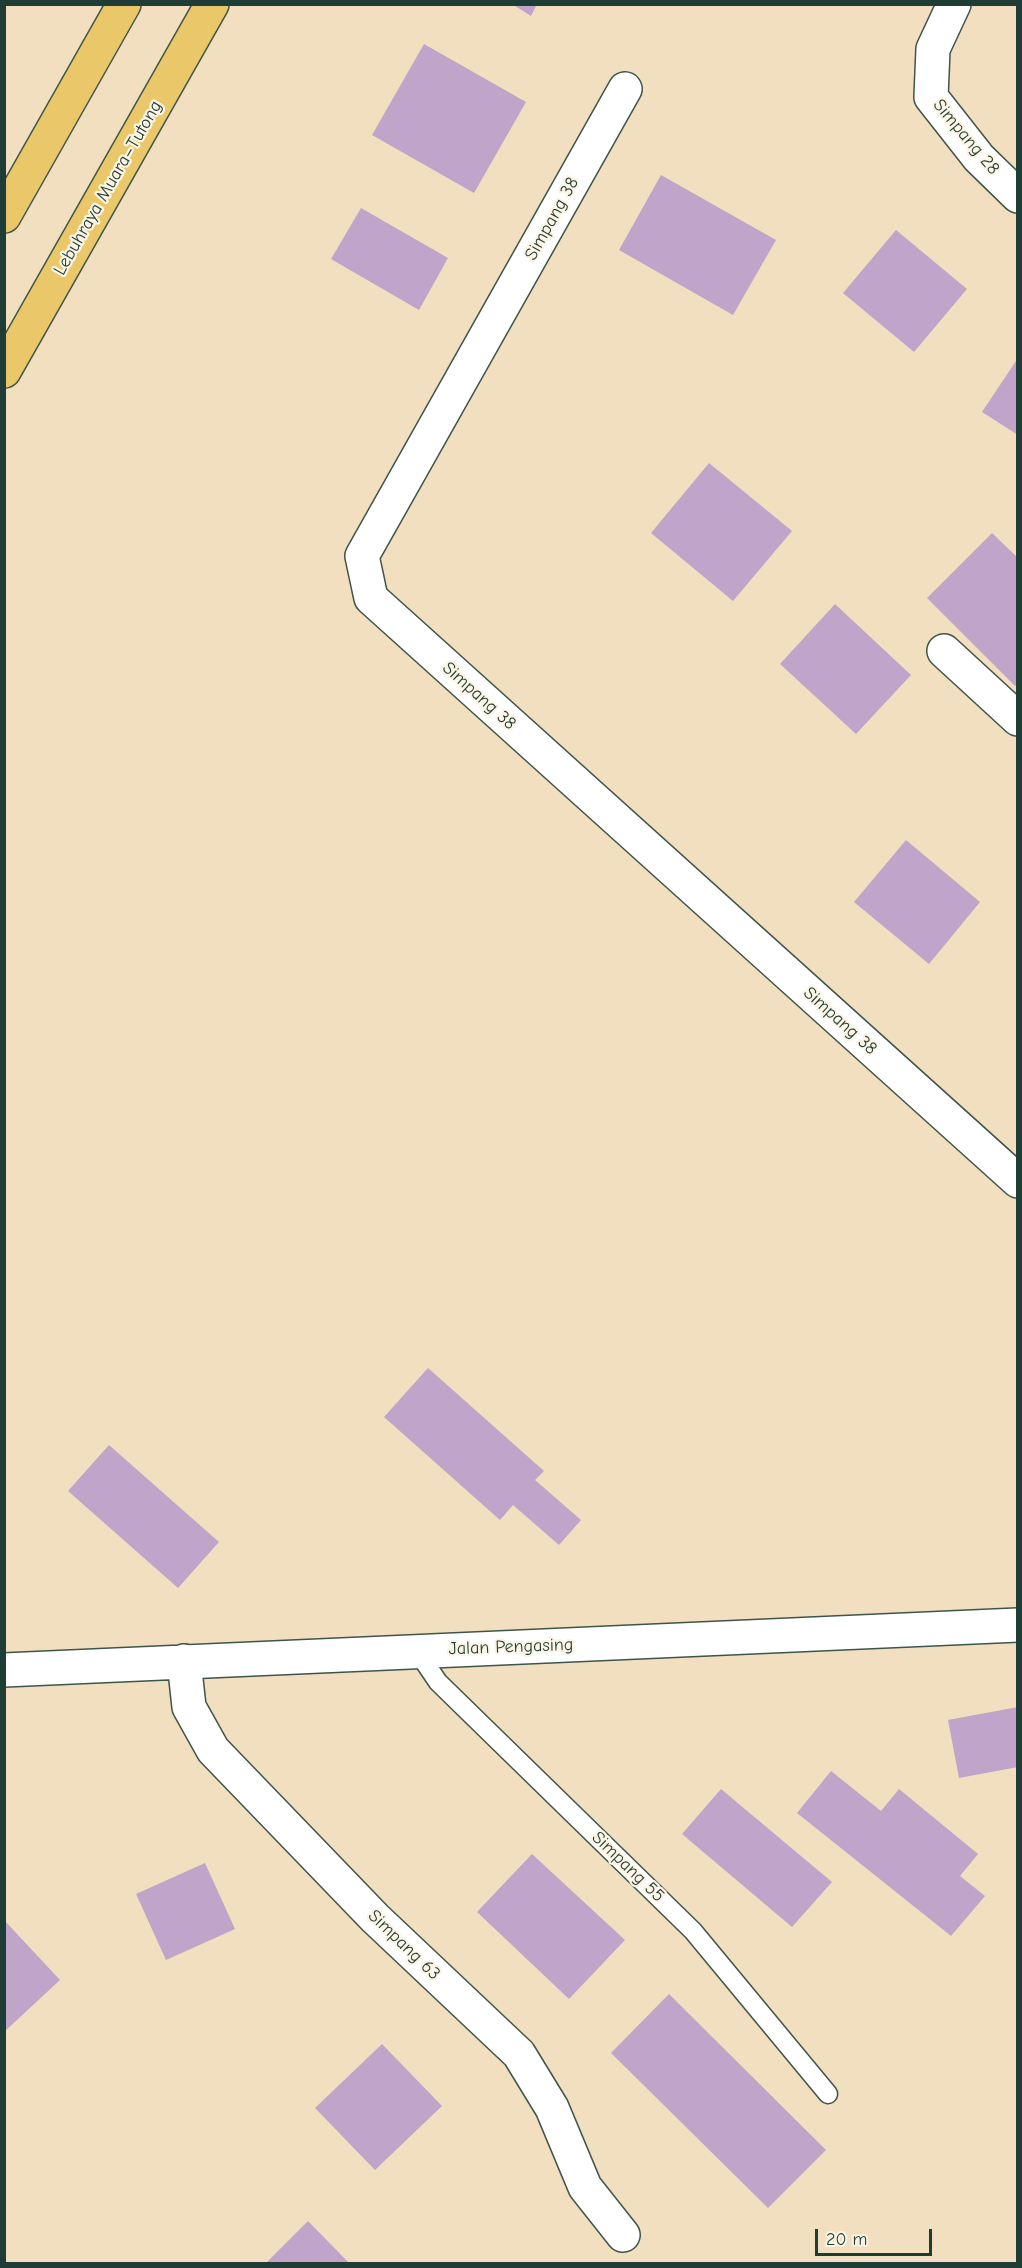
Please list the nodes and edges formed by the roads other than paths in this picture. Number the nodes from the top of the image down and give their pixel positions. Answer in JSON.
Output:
{"nodes":[{"id":1,"x":124,"y":4,"type":"edge"},
{"id":2,"x":212,"y":4,"type":"edge"},
{"id":3,"x":954,"y":4,"type":"edge"},
{"id":4,"x":625,"y":89,"type":"dead end"},
{"id":5,"x":1017,"y":196,"type":"edge"},
{"id":6,"x":4,"y":216,"type":"edge"},
{"id":7,"x":4,"y":371,"type":"edge"},
{"id":8,"x":944,"y":651,"type":"dead end"},
{"id":9,"x":1017,"y":719,"type":"edge"},
{"id":10,"x":1017,"y":1181,"type":"edge"},
{"id":11,"x":1017,"y":1625,"type":"edge"},
{"id":12,"x":417,"y":1651,"type":"junction"},
{"id":13,"x":184,"y":1661,"type":"junction"},
{"id":14,"x":4,"y":1670,"type":"edge"},
{"id":15,"x":828,"y":2094,"type":"dead end"},
{"id":16,"x":623,"y":2235,"type":"dead end"}],
"edges":[{"from":1,"to":6,"type":"highway"},
{"from":2,"to":7,"type":"highway","name":"Lebuhraya Muara–Tutong"},
{"from":3,"to":5,"type":"street","name":"Simpang 28"},
{"from":4,"to":10,"type":"street","name":"Simpang 38"},
{"from":8,"to":9,"type":"street"},
{"from":11,"to":12,"type":"street","name":"Jalan Pengasing"},
{"from":12,"to":13,"type":"street","name":"Jalan Pengasing"},
{"from":12,"to":15,"type":"lane","name":"Simpang 55"},
{"from":13,"to":14,"type":"street","name":"Jalan Pengasing"},
{"from":13,"to":16,"type":"street","name":"Simpang 63"}]}
